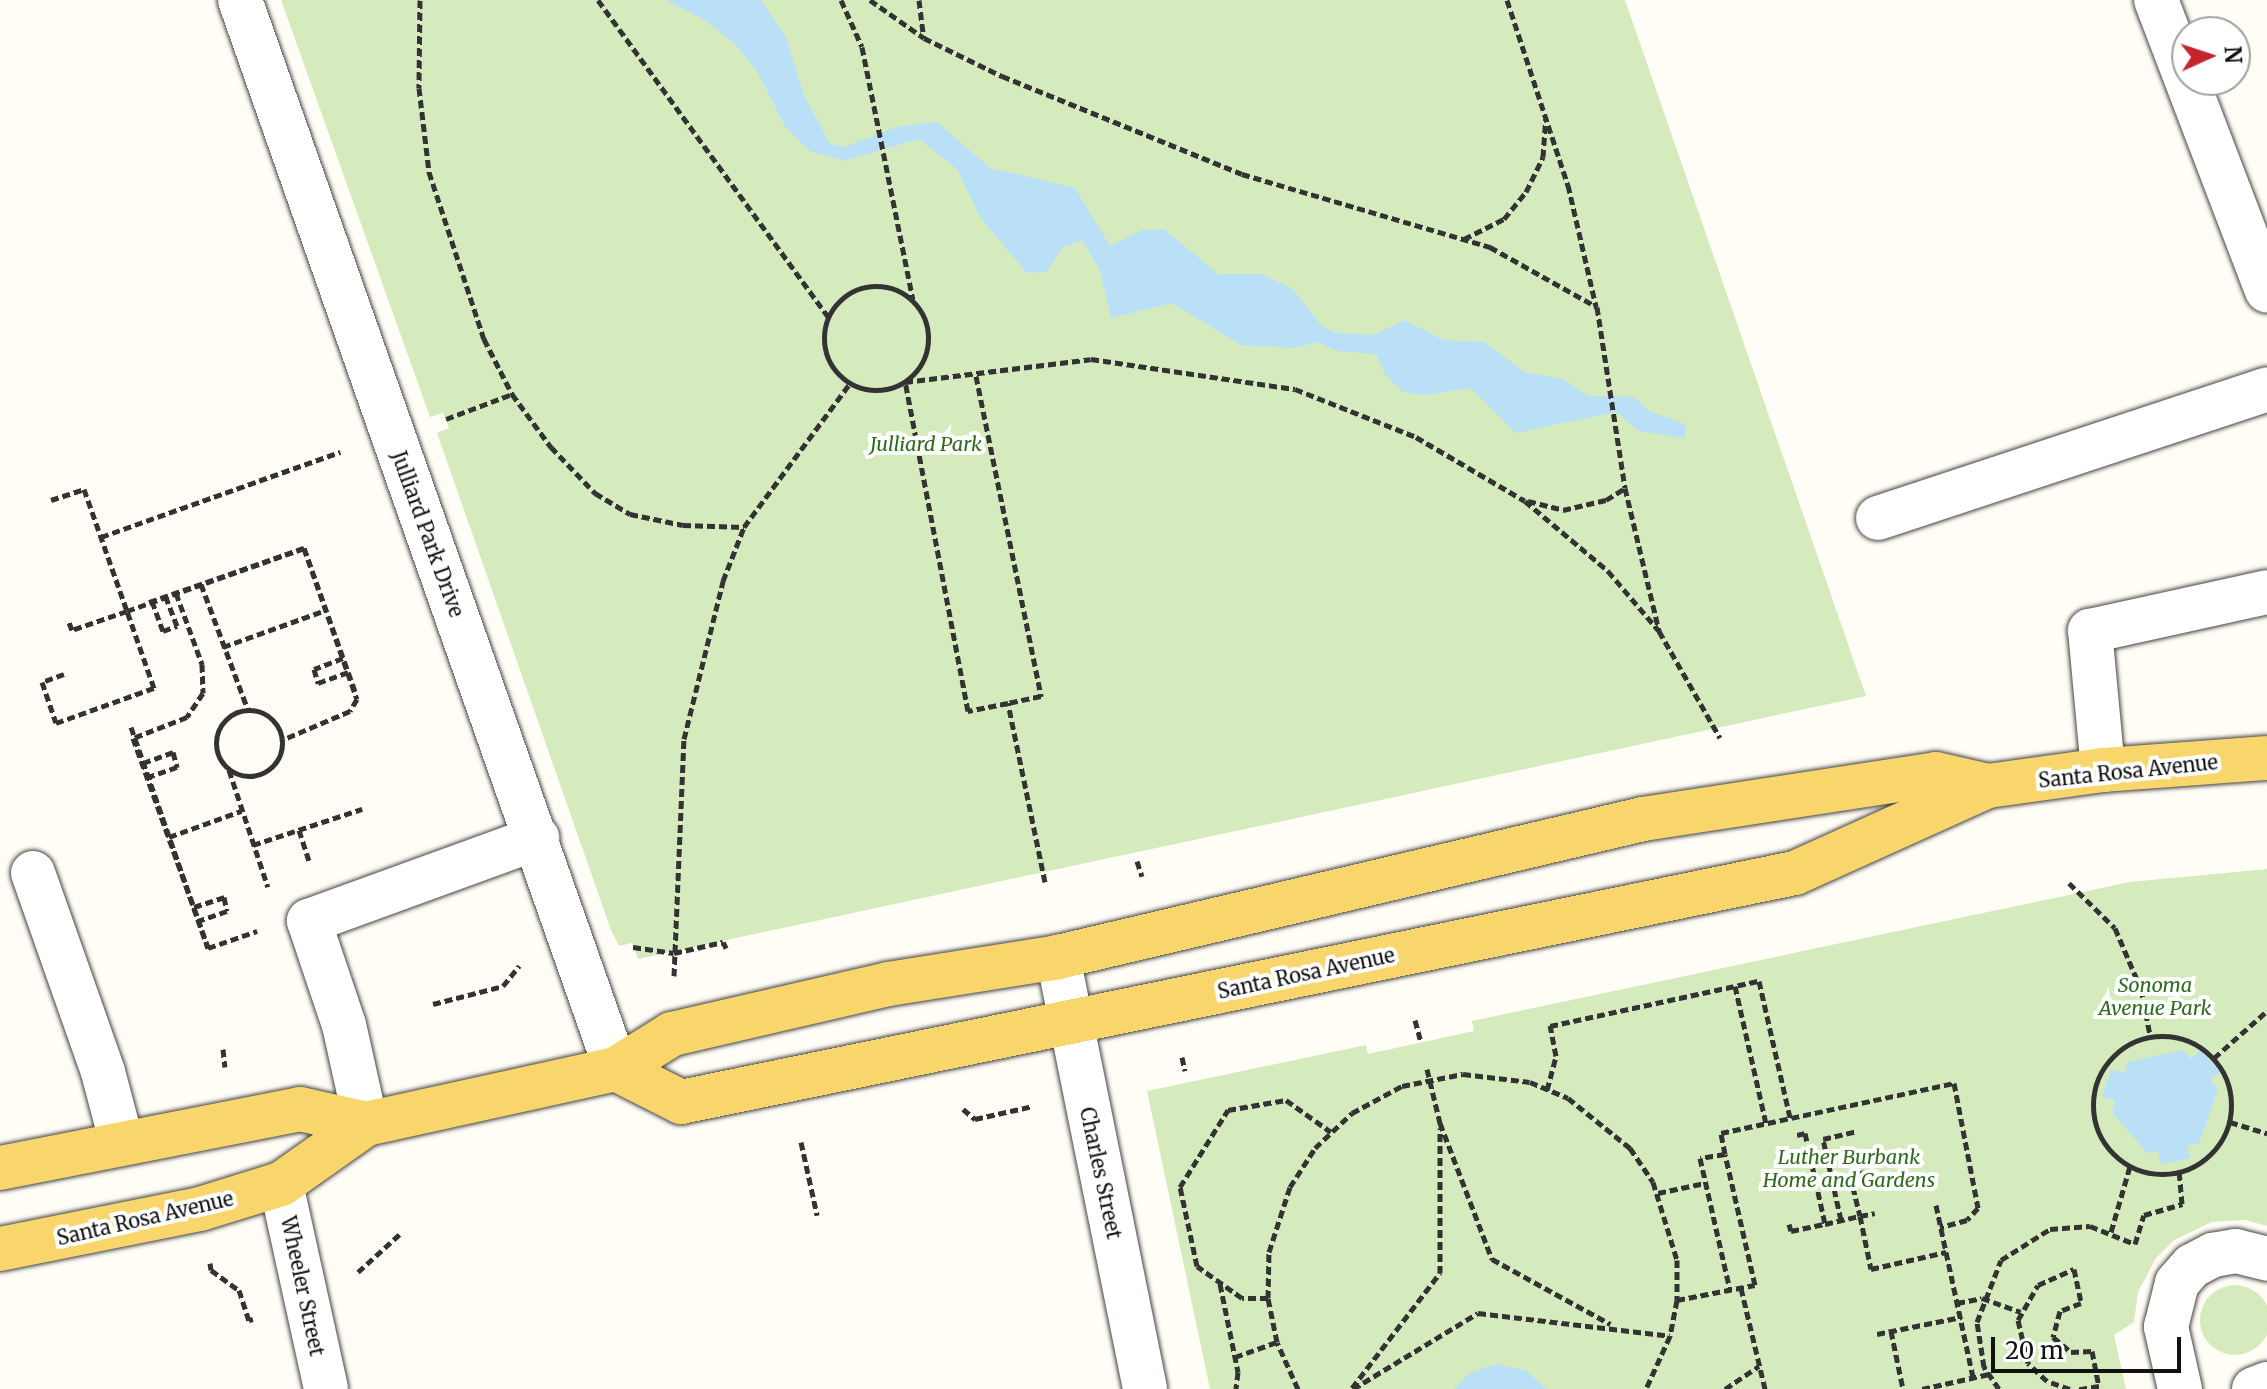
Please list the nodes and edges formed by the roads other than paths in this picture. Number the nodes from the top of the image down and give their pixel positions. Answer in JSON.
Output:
{"nodes":[{"id":1,"x":240,"y":0,"type":"edge"},
{"id":2,"x":2156,"y":0,"type":"edge"},
{"id":3,"x":2267,"y":291,"type":"edge"},
{"id":4,"x":2267,"y":389,"type":"edge"},
{"id":5,"x":1878,"y":518,"type":"dead end"},
{"id":6,"x":2267,"y":592,"type":"edge"},
{"id":7,"x":2267,"y":758,"type":"edge"},
{"id":8,"x":2103,"y":770,"type":"junction"},
{"id":9,"x":1988,"y":786,"type":"junction"},
{"id":10,"x":537,"y":838,"type":"junction"},
{"id":11,"x":33,"y":873,"type":"dead end"},
{"id":12,"x":1058,"y":957,"type":"junction"},
{"id":13,"x":1071,"y":1021,"type":"junction"},
{"id":14,"x":616,"y":1069,"type":"junction"},
{"id":15,"x":366,"y":1124,"type":"junction"},
{"id":16,"x":121,"y":1140,"type":"junction"},
{"id":17,"x":0,"y":1168,"type":"edge"},
{"id":18,"x":281,"y":1184,"type":"junction"},
{"id":19,"x":0,"y":1249,"type":"edge"},
{"id":20,"x":2267,"y":1259,"type":"edge"},
{"id":21,"x":2267,"y":1384,"type":"edge"},
{"id":22,"x":326,"y":1389,"type":"edge"},
{"id":23,"x":1145,"y":1389,"type":"edge"},
{"id":24,"x":2180,"y":1389,"type":"edge"},
{"id":25,"x":2254,"y":1389,"type":"edge"}],
"edges":[{"from":1,"to":10,"type":"street","name":"Julliard Park Drive"},
{"from":2,"to":3,"type":"street"},
{"from":4,"to":5,"type":"street"},
{"from":6,"to":8,"type":"street"},
{"from":7,"to":8,"type":"main road","name":"Santa Rosa Avenue"},
{"from":8,"to":9,"type":"main road","name":"Santa Rosa Avenue"},
{"from":9,"to":12,"type":"main road","name":"Santa Rosa Avenue"},
{"from":9,"to":13,"type":"main road","name":"Santa Rosa Avenue"},
{"from":10,"to":14,"type":"street","name":"Julliard Park Drive"},
{"from":10,"to":15,"type":"street"},
{"from":11,"to":16,"type":"street"},
{"from":12,"to":13,"type":"street","name":"Charles Street"},
{"from":12,"to":14,"type":"main road","name":"Santa Rosa Avenue"},
{"from":13,"to":14,"type":"main road","name":"Santa Rosa Avenue"},
{"from":13,"to":23,"type":"street","name":"Charles Street"},
{"from":14,"to":15,"type":"main road","name":"Santa Rosa Avenue"},
{"from":15,"to":16,"type":"main road","name":"Santa Rosa Avenue"},
{"from":15,"to":18,"type":"main road","name":"Santa Rosa Avenue"},
{"from":16,"to":17,"type":"main road","name":"Santa Rosa Avenue"},
{"from":18,"to":19,"type":"main road","name":"Santa Rosa Avenue"},
{"from":18,"to":22,"type":"street","name":"Wheeler Street"},
{"from":20,"to":24,"type":"street"},
{"from":21,"to":25,"type":"street"}]}
